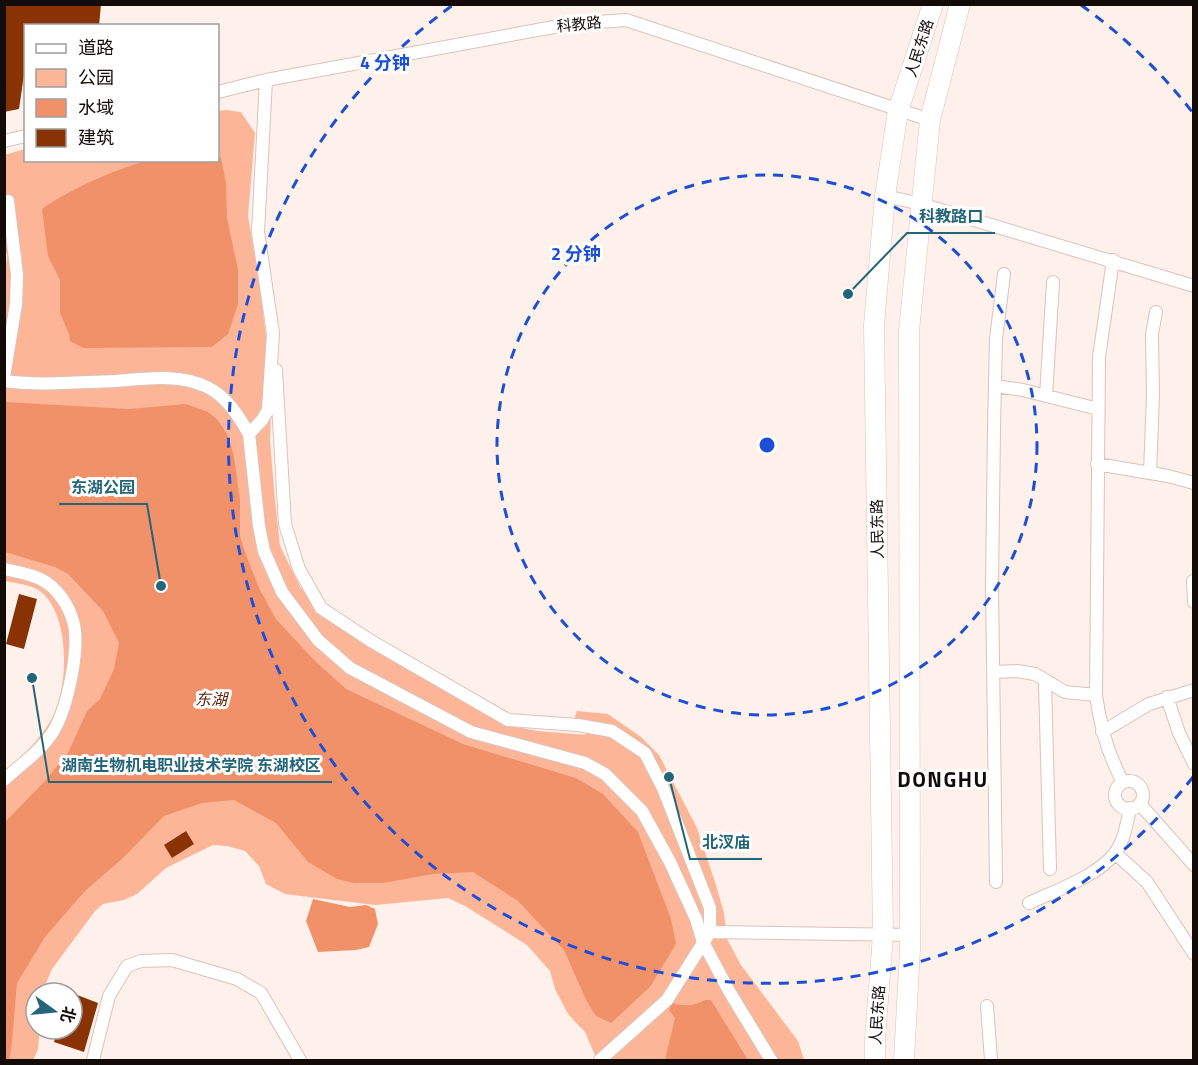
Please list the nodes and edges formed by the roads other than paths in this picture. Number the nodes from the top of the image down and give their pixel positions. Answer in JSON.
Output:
{"nodes":[{"id":1,"x":933,"y":4,"type":"edge"},
{"id":2,"x":960,"y":4,"type":"edge"},
{"id":3,"x":266,"y":80,"type":"junction"},
{"id":4,"x":219,"y":92,"type":"edge"},
{"id":5,"x":898,"y":111,"type":"junction"},
{"id":6,"x":930,"y":120,"type":"junction"},
{"id":7,"x":24,"y":136,"type":"edge"},
{"id":8,"x":4,"y":141,"type":"edge"},
{"id":9,"x":885,"y":196,"type":"junction"},
{"id":10,"x":8,"y":201,"type":"dead end"},
{"id":11,"x":921,"y":204,"type":"junction"},
{"id":12,"x":1113,"y":260,"type":"junction"},
{"id":13,"x":1004,"y":274,"type":"dead end"},
{"id":14,"x":1053,"y":282,"type":"dead end"},
{"id":15,"x":1194,"y":286,"type":"edge"},
{"id":16,"x":1156,"y":312,"type":"dead end"},
{"id":17,"x":273,"y":333,"type":"junction"},
{"id":18,"x":4,"y":379,"type":"edge"},
{"id":19,"x":995,"y":386,"type":"junction"},
{"id":20,"x":1046,"y":396,"type":"junction"},
{"id":21,"x":1098,"y":410,"type":"junction"},
{"id":22,"x":249,"y":434,"type":"junction"},
{"id":23,"x":1097,"y":464,"type":"junction"},
{"id":24,"x":1150,"y":473,"type":"junction"},
{"id":25,"x":1194,"y":483,"type":"edge"},
{"id":26,"x":4,"y":569,"type":"edge"},
{"id":27,"x":1192,"y":581,"type":"edge"},
{"id":28,"x":1194,"y":602,"type":"edge"},
{"id":29,"x":994,"y":672,"type":"junction"},
{"id":30,"x":1045,"y":682,"type":"junction"},
{"id":31,"x":1194,"y":690,"type":"edge"},
{"id":32,"x":1096,"y":695,"type":"junction"},
{"id":33,"x":1167,"y":697,"type":"junction"},
{"id":34,"x":1102,"y":732,"type":"junction"},
{"id":35,"x":1194,"y":764,"type":"edge"},
{"id":36,"x":4,"y":780,"type":"edge"},
{"id":37,"x":1123,"y":782,"type":"junction"},
{"id":38,"x":1135,"y":806,"type":"junction"},
{"id":39,"x":1115,"y":853,"type":"junction"},
{"id":40,"x":1194,"y":865,"type":"edge"},
{"id":41,"x":1050,"y":869,"type":"dead end"},
{"id":42,"x":996,"y":882,"type":"dead end"},
{"id":43,"x":1029,"y":903,"type":"dead end"},
{"id":44,"x":884,"y":935,"type":"junction"},
{"id":45,"x":909,"y":935,"type":"junction"},
{"id":46,"x":707,"y":937,"type":"junction"},
{"id":47,"x":1194,"y":954,"type":"edge"},
{"id":48,"x":987,"y":1006,"type":"dead end"},
{"id":49,"x":93,"y":1060,"type":"edge"},
{"id":50,"x":300,"y":1060,"type":"edge"},
{"id":51,"x":600,"y":1060,"type":"edge"},
{"id":52,"x":771,"y":1060,"type":"edge"},
{"id":53,"x":875,"y":1060,"type":"edge"},
{"id":54,"x":904,"y":1060,"type":"edge"},
{"id":55,"x":991,"y":1060,"type":"edge"}],
"edges":[{"from":1,"to":5,"type":"main road","name":"人民东路"},
{"from":2,"to":6,"type":"main road","name":"人民东路"},
{"from":3,"to":4,"type":"street","name":"科教路"},
{"from":3,"to":5,"type":"street","name":"科教路"},
{"from":3,"to":17,"type":"street"},
{"from":5,"to":6,"type":"street","name":"科教路"},
{"from":5,"to":9,"type":"main road","name":"人民东路"},
{"from":6,"to":11,"type":"main road","name":"人民东路"},
{"from":7,"to":8,"type":"street"},
{"from":9,"to":11,"type":"street"},
{"from":9,"to":44,"type":"main road","name":"人民东路"},
{"from":10,"to":18,"type":"street"},
{"from":11,"to":12,"type":"street"},
{"from":11,"to":45,"type":"main road","name":"人民东路"},
{"from":12,"to":15,"type":"street"},
{"from":12,"to":21,"type":"street"},
{"from":13,"to":19,"type":"street"},
{"from":14,"to":20,"type":"street"},
{"from":16,"to":24,"type":"street"},
{"from":17,"to":22,"type":"street"},
{"from":17,"to":46,"type":"street"},
{"from":18,"to":22,"type":"street"},
{"from":19,"to":20,"type":"street"},
{"from":19,"to":29,"type":"street"},
{"from":20,"to":21,"type":"street"},
{"from":21,"to":23,"type":"street"},
{"from":22,"to":46,"type":"street"},
{"from":23,"to":24,"type":"street"},
{"from":23,"to":32,"type":"street"},
{"from":24,"to":25,"type":"street"},
{"from":26,"to":36,"type":"street"},
{"from":27,"to":28,"type":"street"},
{"from":29,"to":30,"type":"street"},
{"from":29,"to":42,"type":"street"},
{"from":30,"to":32,"type":"street"},
{"from":30,"to":41,"type":"street"},
{"from":31,"to":33,"type":"street"},
{"from":32,"to":34,"type":"street"},
{"from":33,"to":34,"type":"street"},
{"from":33,"to":35,"type":"street"},
{"from":34,"to":37,"type":"street"},
{"from":37,"to":38,"type":"street"},
{"from":37,"to":38,"type":"street"},
{"from":38,"to":39,"type":"street"},
{"from":38,"to":40,"type":"street"},
{"from":39,"to":43,"type":"street"},
{"from":39,"to":47,"type":"street"},
{"from":44,"to":45,"type":"street"},
{"from":44,"to":46,"type":"street"},
{"from":44,"to":53,"type":"main road","name":"人民东路"},
{"from":45,"to":54,"type":"main road","name":"人民东路"},
{"from":46,"to":51,"type":"street"},
{"from":46,"to":52,"type":"street"},
{"from":48,"to":55,"type":"street"},
{"from":49,"to":50,"type":"street"}]}
